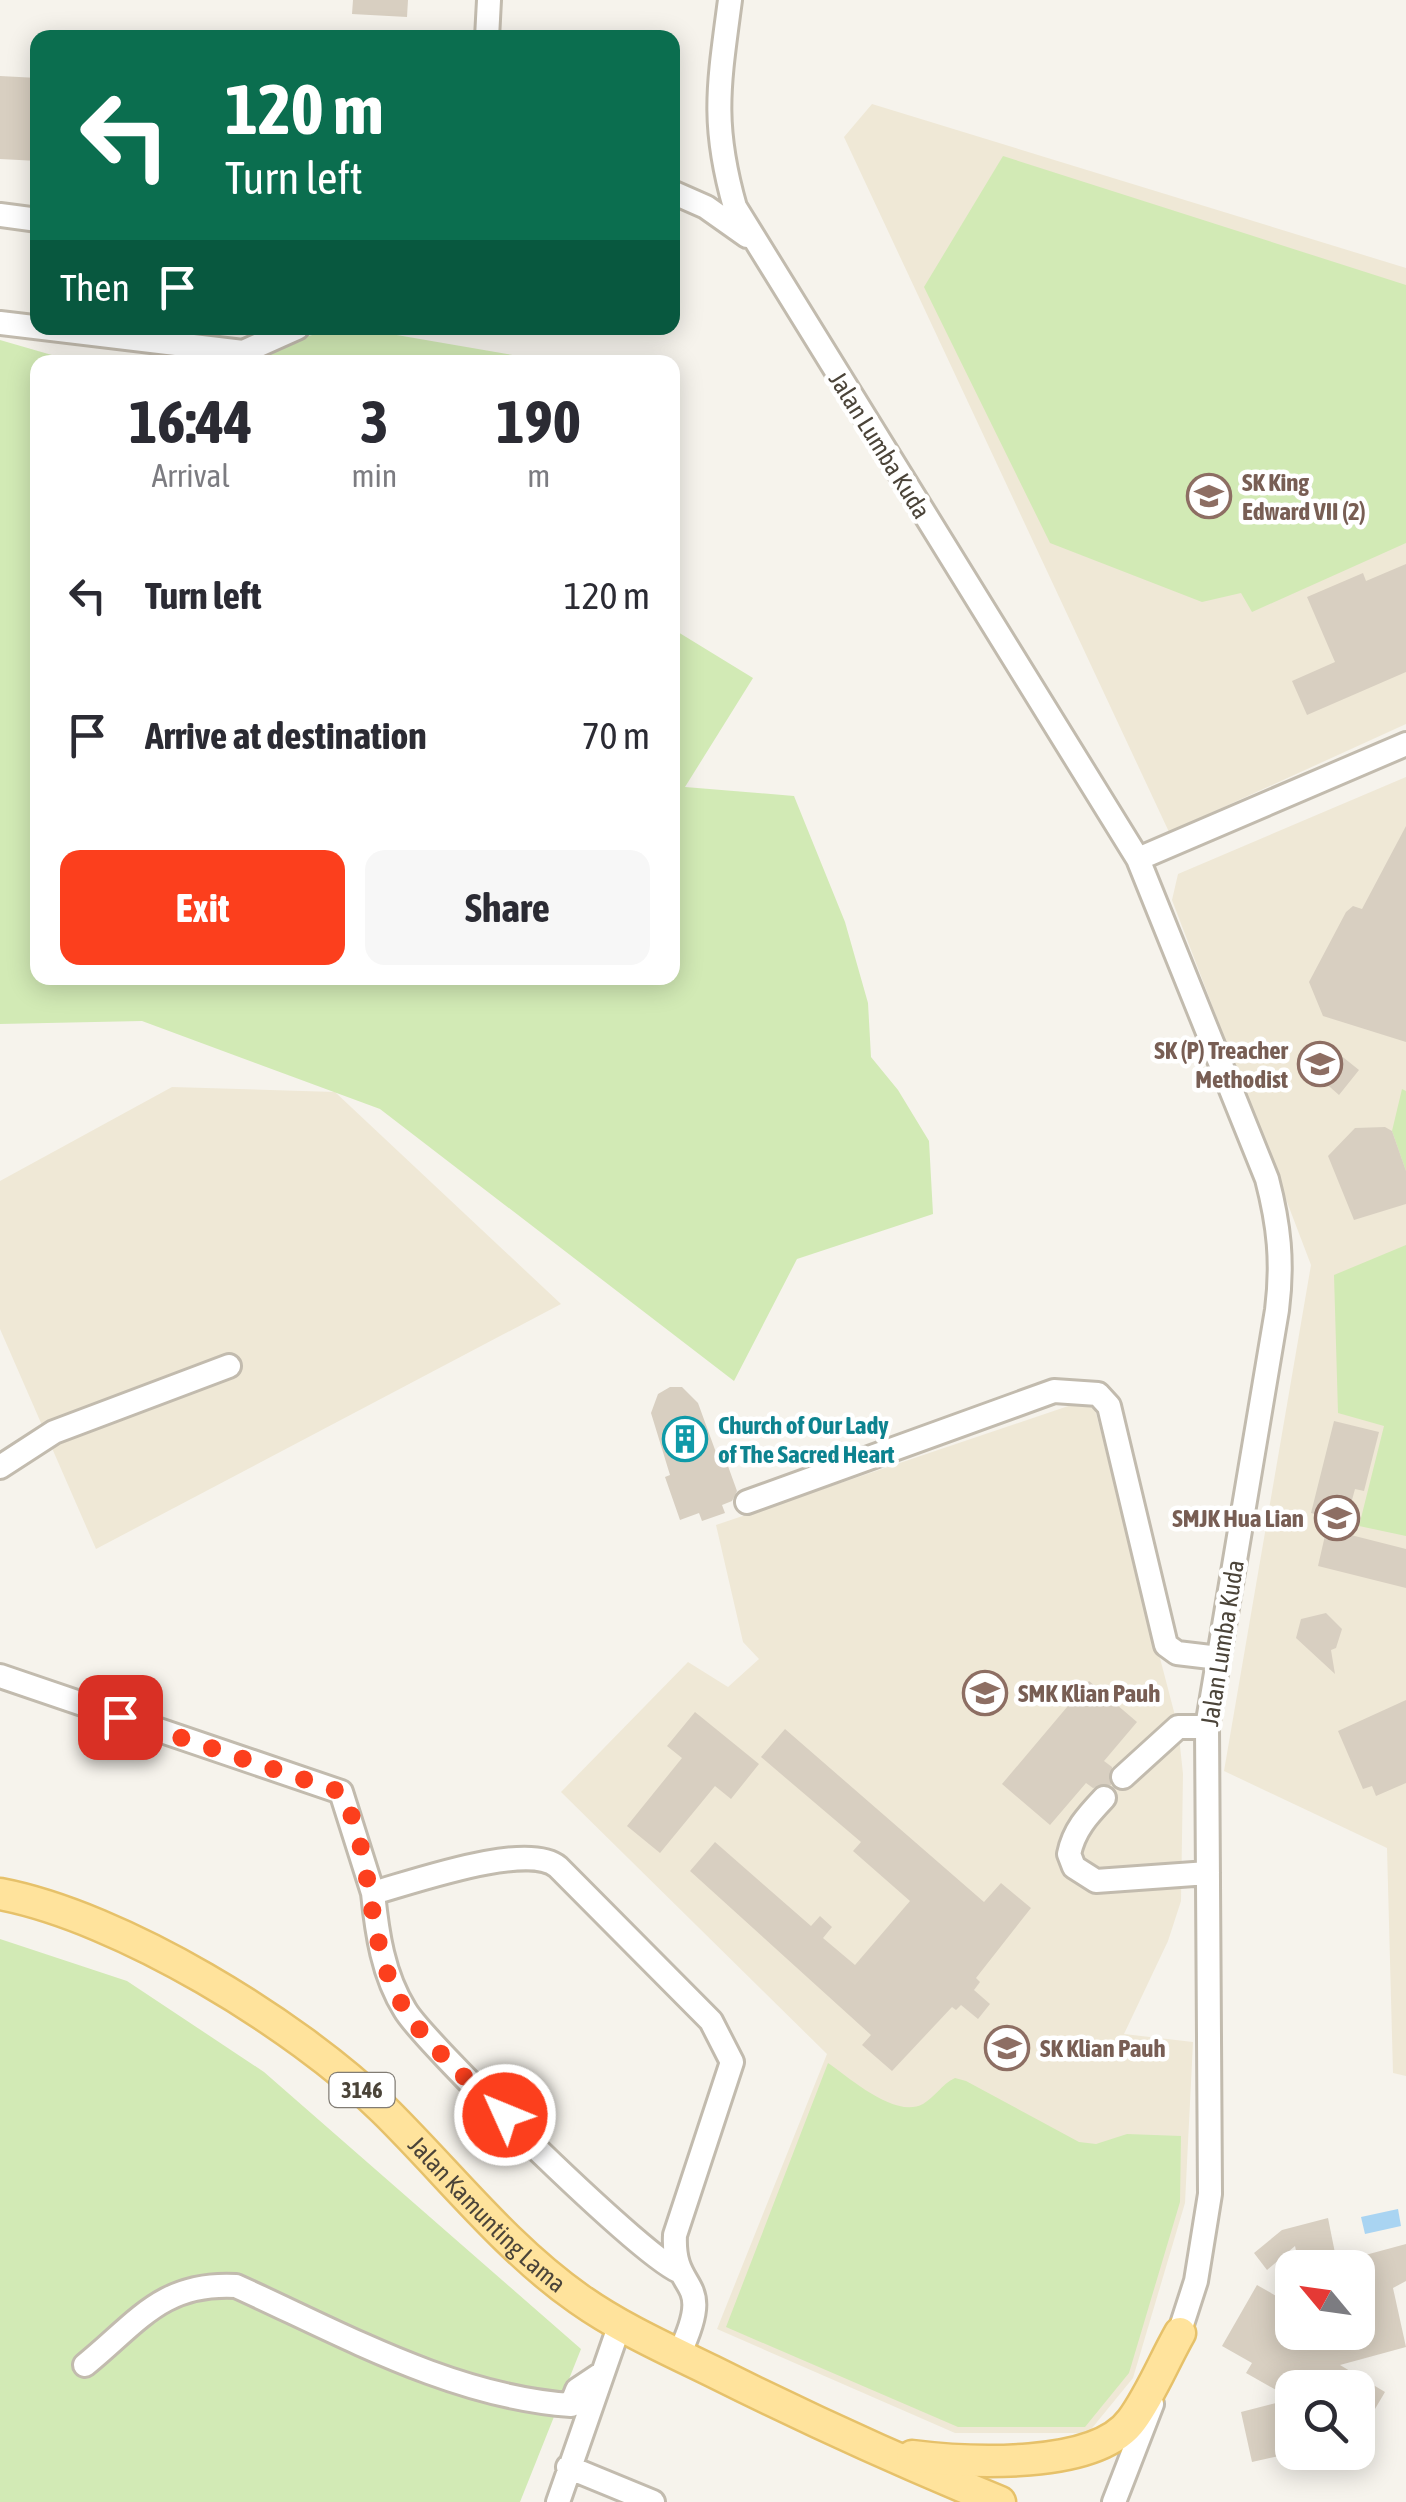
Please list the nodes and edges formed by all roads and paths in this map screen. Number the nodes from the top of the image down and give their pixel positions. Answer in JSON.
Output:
{"nodes":[{"id":1,"x":489,"y":0,"type":"edge"},
{"id":2,"x":730,"y":0,"type":"edge"},
{"id":3,"x":487,"y":30,"type":"edge"},
{"id":4,"x":680,"y":196,"type":"edge"},
{"id":5,"x":0,"y":215,"type":"edge"},
{"id":6,"x":30,"y":219,"type":"edge"},
{"id":7,"x":750,"y":238,"type":"junction"},
{"id":8,"x":0,"y":323,"type":"edge"},
{"id":9,"x":30,"y":326,"type":"edge"},
{"id":10,"x":141,"y":335,"type":"edge"},
{"id":11,"x":281,"y":335,"type":"edge"},
{"id":12,"x":1406,"y":744,"type":"edge"},
{"id":13,"x":1138,"y":859,"type":"junction"},
{"id":14,"x":229,"y":1366,"type":"dead end"},
{"id":15,"x":0,"y":1466,"type":"edge"},
{"id":16,"x":747,"y":1502,"type":"dead end"},
{"id":17,"x":1219,"y":1658,"type":"junction"},
{"id":18,"x":0,"y":1676,"type":"edge"},
{"id":19,"x":1207,"y":1727,"type":"junction"},
{"id":20,"x":1123,"y":1777,"type":"dead end"},
{"id":21,"x":1104,"y":1798,"type":"dead end"},
{"id":22,"x":1208,"y":1873,"type":"junction"},
{"id":23,"x":372,"y":1893,"type":"junction"},
{"id":24,"x":0,"y":1894,"type":"edge"},
{"id":25,"x":682,"y":2272,"type":"junction"},
{"id":26,"x":620,"y":2324,"type":"junction"},
{"id":27,"x":1180,"y":2333,"type":"junction"},
{"id":28,"x":679,"y":2354,"type":"junction"},
{"id":29,"x":84,"y":2365,"type":"dead end"},
{"id":30,"x":601,"y":2374,"type":"junction"},
{"id":31,"x":884,"y":2452,"type":"junction"},
{"id":32,"x":568,"y":2466,"type":"junction"},
{"id":33,"x":969,"y":2494,"type":"edge"},
{"id":34,"x":558,"y":2502,"type":"edge"},
{"id":35,"x":653,"y":2502,"type":"edge"},
{"id":36,"x":1000,"y":2502,"type":"edge"},
{"id":37,"x":1114,"y":2502,"type":"edge"}],
"edges":[{"from":1,"to":3,"type":"street"},
{"from":2,"to":7,"type":"street","name":"Jalan Lumba Kuda"},
{"from":4,"to":7,"type":"street"},
{"from":5,"to":6,"type":"street"},
{"from":7,"to":13,"type":"street","name":"Jalan Lumba Kuda"},
{"from":8,"to":9,"type":"street"},
{"from":10,"to":11,"type":"street"},
{"from":12,"to":13,"type":"street"},
{"from":13,"to":17,"type":"street","name":"Jalan Lumba Kuda"},
{"from":14,"to":15,"type":"street"},
{"from":16,"to":17,"type":"street"},
{"from":17,"to":19,"type":"street","name":"Jalan Lumba Kuda"},
{"from":18,"to":23,"type":"street"},
{"from":19,"to":20,"type":"street"},
{"from":19,"to":22,"type":"street","name":"Jalan Lumba Kuda"},
{"from":21,"to":22,"type":"street"},
{"from":22,"to":27,"type":"street","name":"Jalan Lumba Kuda"},
{"from":23,"to":25,"type":"street"},
{"from":23,"to":25,"type":"street"},
{"from":24,"to":26,"type":"main road","name":"Jalan Kamunting Lama","number":"3146"},
{"from":25,"to":28,"type":"street"},
{"from":26,"to":28,"type":"main road","name":"Jalan Kamunting Lama","number":"3146"},
{"from":26,"to":30,"type":"street"},
{"from":27,"to":31,"type":"main road"},
{"from":27,"to":37,"type":"street","name":"Jalan Lumba Kuda"},
{"from":28,"to":31,"type":"main road","name":"Jalan Kamunting Lama","number":"3146"},
{"from":29,"to":30,"type":"street"},
{"from":30,"to":32,"type":"street"},
{"from":31,"to":33,"type":"main road","name":"Jalan Kamunting Lama","number":"3146"},
{"from":32,"to":34,"type":"street"},
{"from":32,"to":35,"type":"street"},
{"from":33,"to":36,"type":"main road","name":"Jalan Kamunting Lama","number":"3146"}]}
